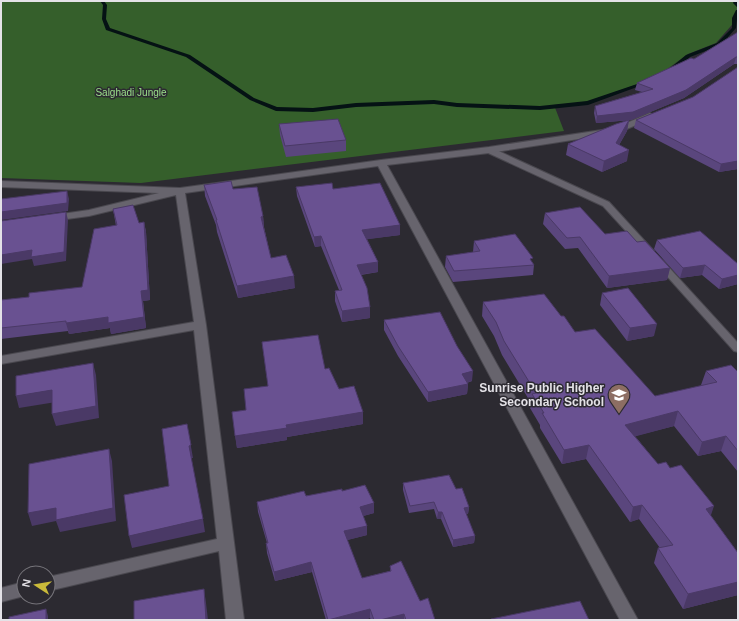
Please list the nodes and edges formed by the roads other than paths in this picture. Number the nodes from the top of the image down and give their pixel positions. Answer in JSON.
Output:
{"nodes":[{"id":1,"x":659,"y":112,"type":"edge"},
{"id":2,"x":489,"y":150,"type":"junction"},
{"id":3,"x":381,"y":162,"type":"junction"},
{"id":4,"x":1,"y":184,"type":"edge"},
{"id":5,"x":180,"y":191,"type":"junction"},
{"id":6,"x":45,"y":219,"type":"edge"},
{"id":7,"x":200,"y":325,"type":"junction"},
{"id":8,"x":738,"y":349,"type":"edge"},
{"id":9,"x":1,"y":360,"type":"edge"},
{"id":10,"x":227,"y":543,"type":"junction"},
{"id":11,"x":56,"y":582,"type":"edge"},
{"id":12,"x":16,"y":591,"type":"edge"},
{"id":13,"x":1,"y":595,"type":"edge"},
{"id":14,"x":235,"y":620,"type":"edge"},
{"id":15,"x":629,"y":620,"type":"edge"}],
"edges":[{"from":1,"to":2,"type":"street"},
{"from":2,"to":3,"type":"street"},
{"from":2,"to":8,"type":"lane"},
{"from":3,"to":5,"type":"street"},
{"from":3,"to":15,"type":"street"},
{"from":4,"to":5,"type":"street"},
{"from":5,"to":6,"type":"street"},
{"from":5,"to":7,"type":"street"},
{"from":7,"to":9,"type":"street"},
{"from":7,"to":10,"type":"street"},
{"from":10,"to":11,"type":"street"},
{"from":10,"to":14,"type":"street"},
{"from":12,"to":13,"type":"street"}]}
